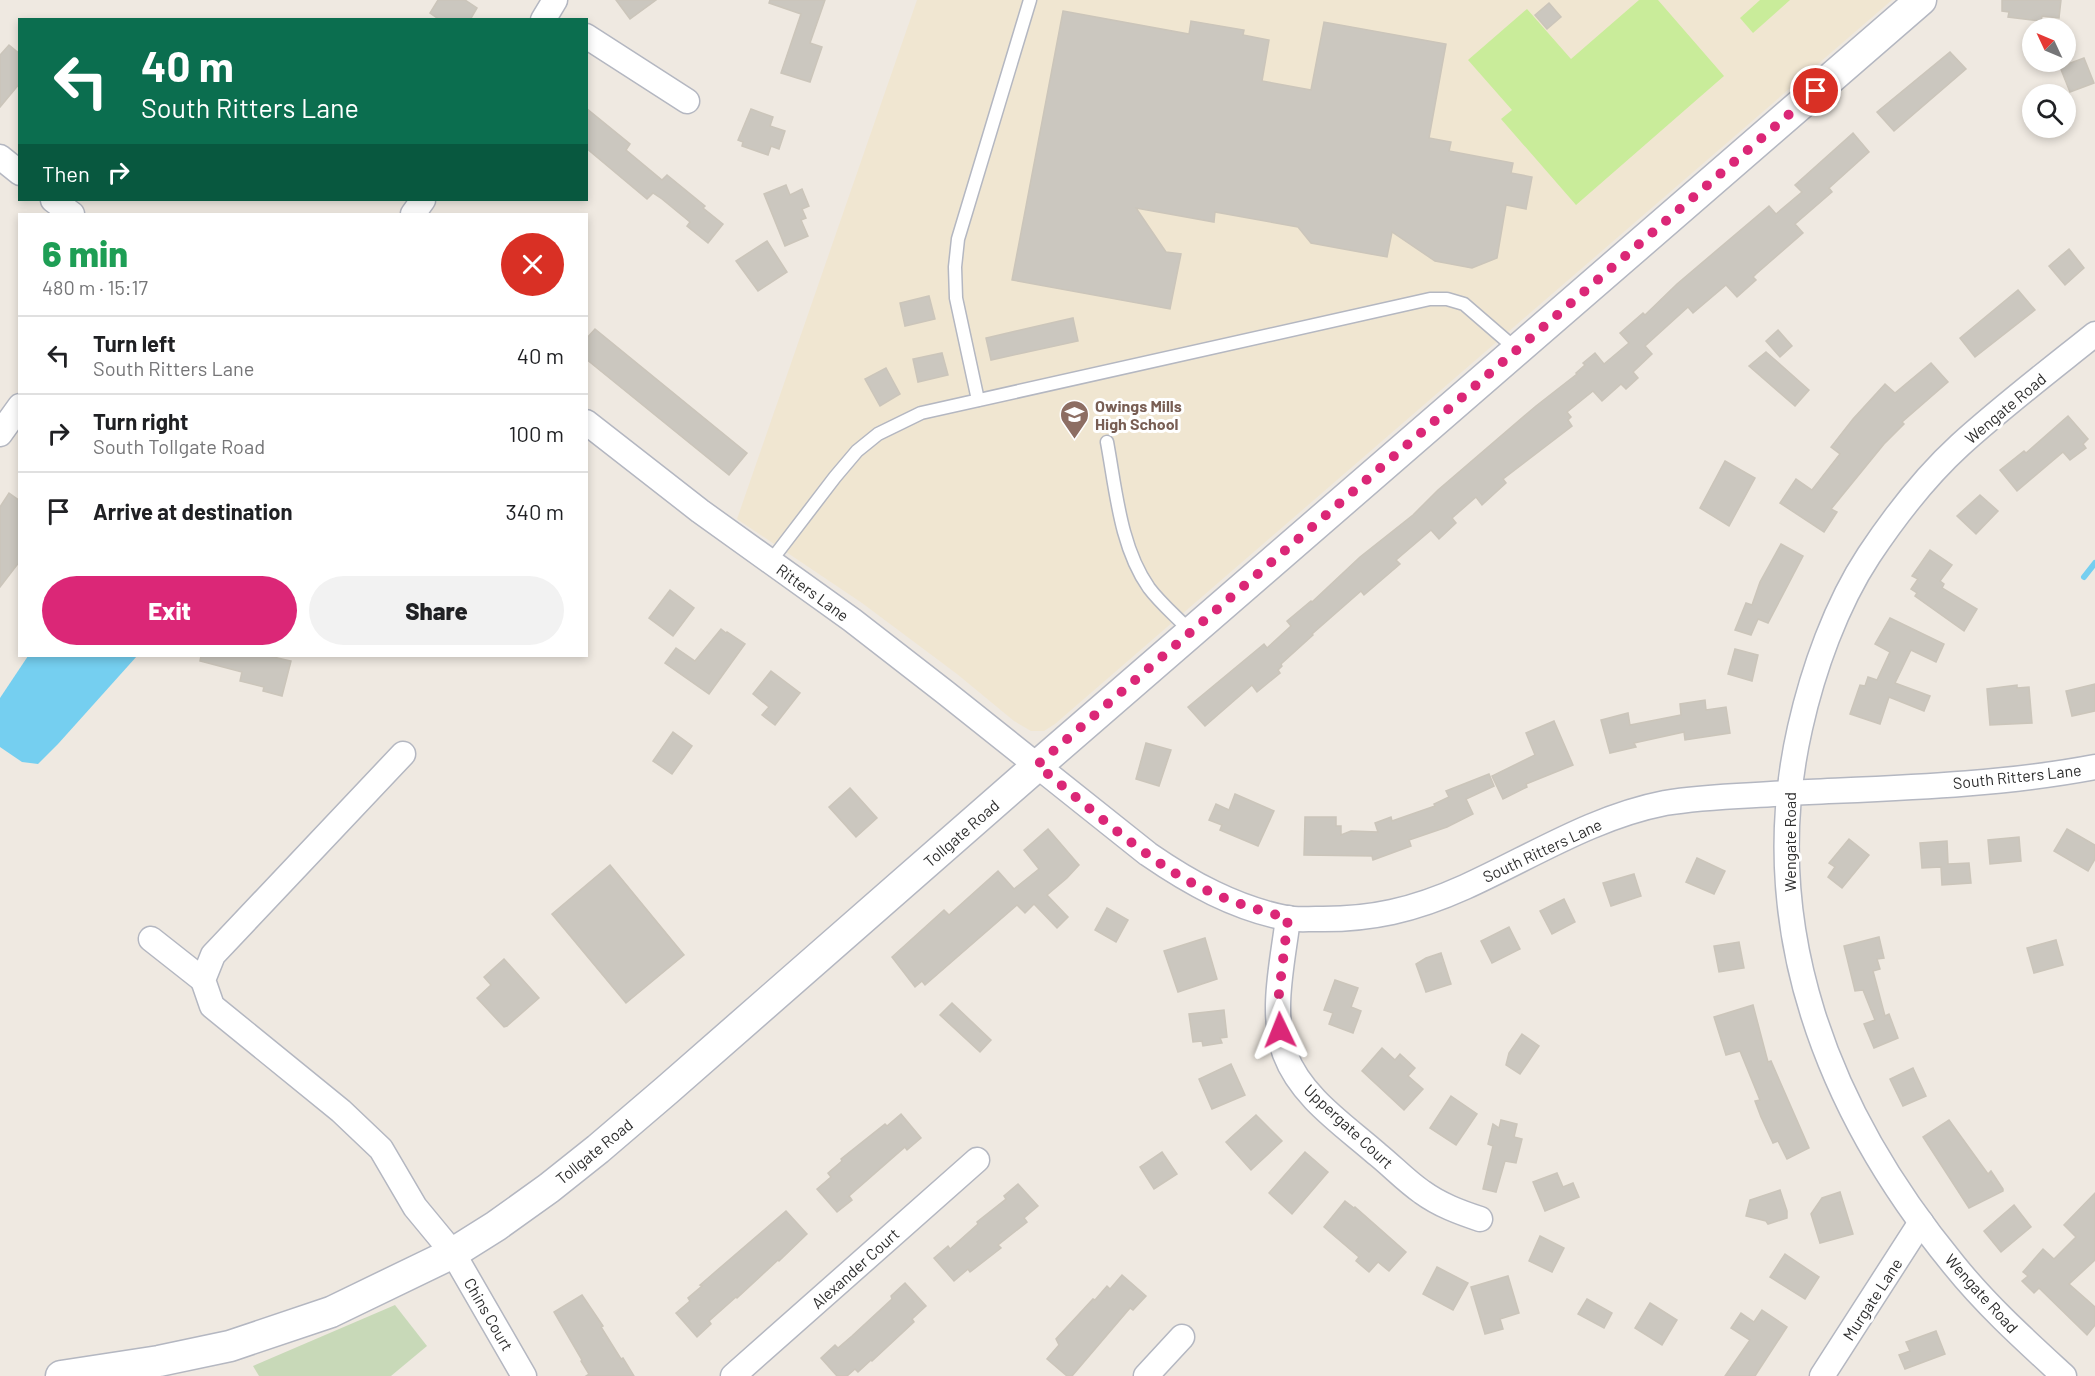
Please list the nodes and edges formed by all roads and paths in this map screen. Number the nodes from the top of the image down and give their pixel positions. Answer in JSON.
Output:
{"nodes":[{"id":1,"x":1030,"y":0,"type":"edge"},
{"id":2,"x":1921,"y":0,"type":"edge"},
{"id":3,"x":588,"y":37,"type":"edge"},
{"id":4,"x":687,"y":101,"type":"dead end"},
{"id":5,"x":0,"y":157,"type":"edge"},
{"id":6,"x":18,"y":171,"type":"edge"},
{"id":7,"x":54,"y":201,"type":"edge"},
{"id":8,"x":71,"y":213,"type":"edge"},
{"id":9,"x":2095,"y":334,"type":"edge"},
{"id":10,"x":1517,"y":350,"type":"junction"},
{"id":11,"x":978,"y":400,"type":"junction"},
{"id":12,"x":18,"y":409,"type":"edge"},
{"id":13,"x":588,"y":424,"type":"edge"},
{"id":14,"x":0,"y":434,"type":"edge"},
{"id":15,"x":1107,"y":442,"type":"dead end"},
{"id":16,"x":770,"y":562,"type":"junction"},
{"id":17,"x":1191,"y":632,"type":"junction"},
{"id":18,"x":403,"y":754,"type":"dead end"},
{"id":19,"x":1037,"y":765,"type":"junction"},
{"id":20,"x":2095,"y":767,"type":"edge"},
{"id":21,"x":1787,"y":793,"type":"junction"},
{"id":22,"x":1288,"y":918,"type":"junction"},
{"id":23,"x":151,"y":939,"type":"dead end"},
{"id":24,"x":203,"y":980,"type":"junction"},
{"id":25,"x":977,"y":1160,"type":"dead end"},
{"id":26,"x":1480,"y":1219,"type":"dead end"},
{"id":27,"x":1921,"y":1222,"type":"junction"},
{"id":28,"x":453,"y":1253,"type":"junction"},
{"id":29,"x":1182,"y":1337,"type":"dead end"},
{"id":30,"x":61,"y":1376,"type":"edge"},
{"id":31,"x":524,"y":1376,"type":"edge"},
{"id":32,"x":733,"y":1376,"type":"edge"},
{"id":33,"x":1146,"y":1376,"type":"edge"},
{"id":34,"x":1822,"y":1376,"type":"edge"},
{"id":35,"x":2064,"y":1376,"type":"edge"}],
"edges":[{"from":1,"to":11,"type":"lane"},
{"from":2,"to":10,"type":"street","name":"Tollgate Road"},
{"from":3,"to":4,"type":"street"},
{"from":5,"to":6,"type":"street"},
{"from":7,"to":8,"type":"street"},
{"from":9,"to":21,"type":"street","name":"Wengate Road"},
{"from":10,"to":11,"type":"lane"},
{"from":10,"to":17,"type":"street","name":"Tollgate Road"},
{"from":11,"to":16,"type":"lane"},
{"from":12,"to":14,"type":"street"},
{"from":13,"to":16,"type":"street","name":"Ritters Lane"},
{"from":15,"to":17,"type":"lane"},
{"from":16,"to":19,"type":"street","name":"Ritters Lane"},
{"from":17,"to":19,"type":"street","name":"Tollgate Road"},
{"from":18,"to":24,"type":"street"},
{"from":19,"to":22,"type":"street","name":"South Ritters Lane"},
{"from":19,"to":28,"type":"street","name":"Tollgate Road"},
{"from":20,"to":21,"type":"street","name":"South Ritters Lane"},
{"from":21,"to":22,"type":"street","name":"South Ritters Lane"},
{"from":21,"to":27,"type":"street","name":"Wengate Road"},
{"from":22,"to":26,"type":"street","name":"Uppergate Court"},
{"from":23,"to":24,"type":"street"},
{"from":24,"to":28,"type":"street","name":"Chins Court"},
{"from":25,"to":32,"type":"street","name":"Alexander Court"},
{"from":27,"to":34,"type":"street","name":"Murgate Lane"},
{"from":27,"to":35,"type":"street","name":"Wengate Road"},
{"from":28,"to":30,"type":"street","name":"Tollgate Road"},
{"from":28,"to":31,"type":"street","name":"Chins Court"},
{"from":29,"to":33,"type":"street"}]}
